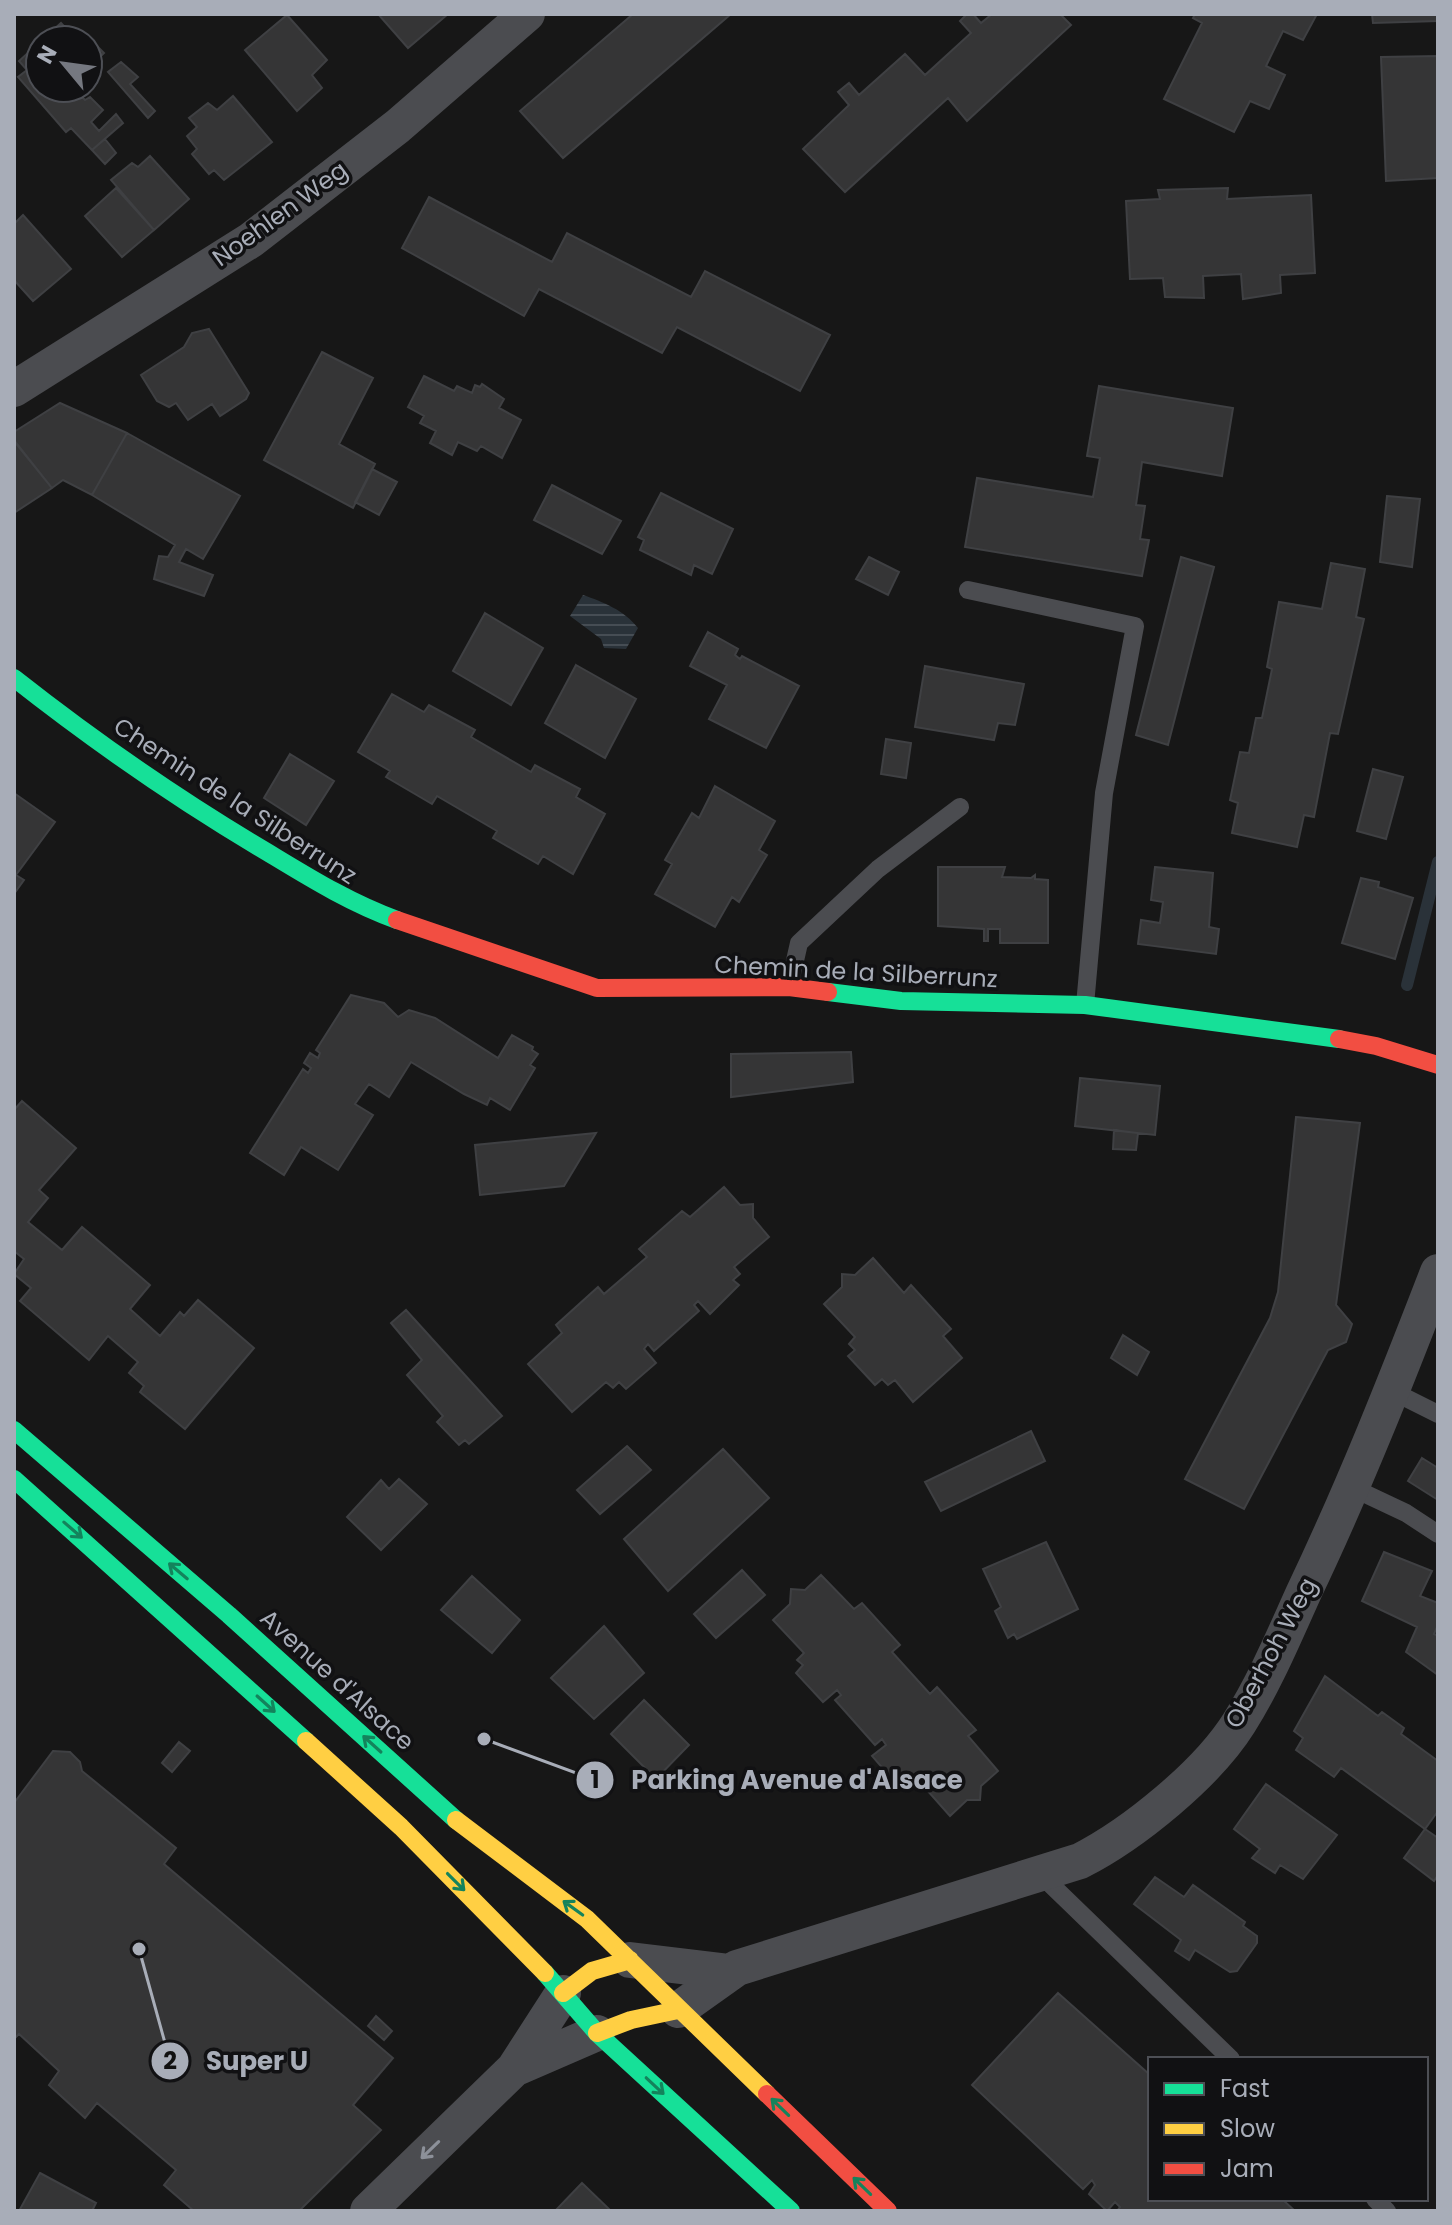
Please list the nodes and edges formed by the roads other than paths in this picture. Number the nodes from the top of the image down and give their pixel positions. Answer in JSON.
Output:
{"nodes":[{"id":1,"x":527,"y":14,"type":"edge"},
{"id":2,"x":14,"y":389,"type":"edge"},
{"id":3,"x":968,"y":590,"type":"dead end"},
{"id":4,"x":14,"y":678,"type":"edge"},
{"id":5,"x":960,"y":807,"type":"dead end"},
{"id":6,"x":789,"y":987,"type":"junction"},
{"id":7,"x":1085,"y":1005,"type":"junction"},
{"id":8,"x":1438,"y":1065,"type":"edge"},
{"id":9,"x":1438,"y":1272,"type":"edge"},
{"id":10,"x":1392,"y":1391,"type":"junction"},
{"id":11,"x":1438,"y":1414,"type":"edge"},
{"id":12,"x":14,"y":1430,"type":"edge"},
{"id":13,"x":14,"y":1479,"type":"edge"},
{"id":14,"x":1353,"y":1488,"type":"junction"},
{"id":15,"x":1438,"y":1534,"type":"edge"},
{"id":16,"x":1040,"y":1874,"type":"junction"},
{"id":17,"x":630,"y":1960,"type":"junction"},
{"id":18,"x":730,"y":1972,"type":"junction"},
{"id":19,"x":563,"y":1993,"type":"junction"},
{"id":20,"x":678,"y":2010,"type":"junction"},
{"id":21,"x":597,"y":2033,"type":"junction"},
{"id":22,"x":1229,"y":2057,"type":"edge"},
{"id":23,"x":514,"y":2069,"type":"junction"},
{"id":24,"x":368,"y":2211,"type":"edge"},
{"id":25,"x":791,"y":2211,"type":"edge"},
{"id":26,"x":888,"y":2211,"type":"edge"}],
"edges":[{"from":1,"to":2,"type":"street","name":"Noehlen Weg"},
{"from":3,"to":7,"type":"lane"},
{"from":4,"to":6,"type":"main road","name":"Chemin de la Silberrunz"},
{"from":5,"to":6,"type":"lane"},
{"from":6,"to":7,"type":"main road","name":"Chemin de la Silberrunz"},
{"from":7,"to":8,"type":"main road","name":"Chemin de la Silberrunz"},
{"from":9,"to":10,"type":"street","name":"Oberhoh Weg"},
{"from":10,"to":11,"type":"lane"},
{"from":10,"to":14,"type":"street","name":"Oberhoh Weg"},
{"from":17,"to":12,"type":"main road","name":"Avenue d'Alsace","one_way":true},
{"from":13,"to":19,"type":"main road","one_way":true},
{"from":14,"to":15,"type":"lane"},
{"from":14,"to":16,"type":"street","name":"Oberhoh Weg"},
{"from":16,"to":18,"type":"street","name":"Oberhoh Weg"},
{"from":16,"to":22,"type":"lane"},
{"from":17,"to":18,"type":"street","name":"Oberhoh Weg"},
{"from":17,"to":19,"type":"main road"},
{"from":17,"to":20,"type":"main road","name":"Avenue d'Alsace"},
{"from":18,"to":20,"type":"street","name":"Oberhoh Weg"},
{"from":19,"to":21,"type":"main road"},
{"from":19,"to":23,"type":"street"},
{"from":20,"to":21,"type":"main road"},
{"from":26,"to":20,"type":"main road","name":"Avenue d'Alsace","one_way":true},
{"from":21,"to":23,"type":"street"},
{"from":21,"to":25,"type":"main road","one_way":true},
{"from":23,"to":24,"type":"street","one_way":true}]}
